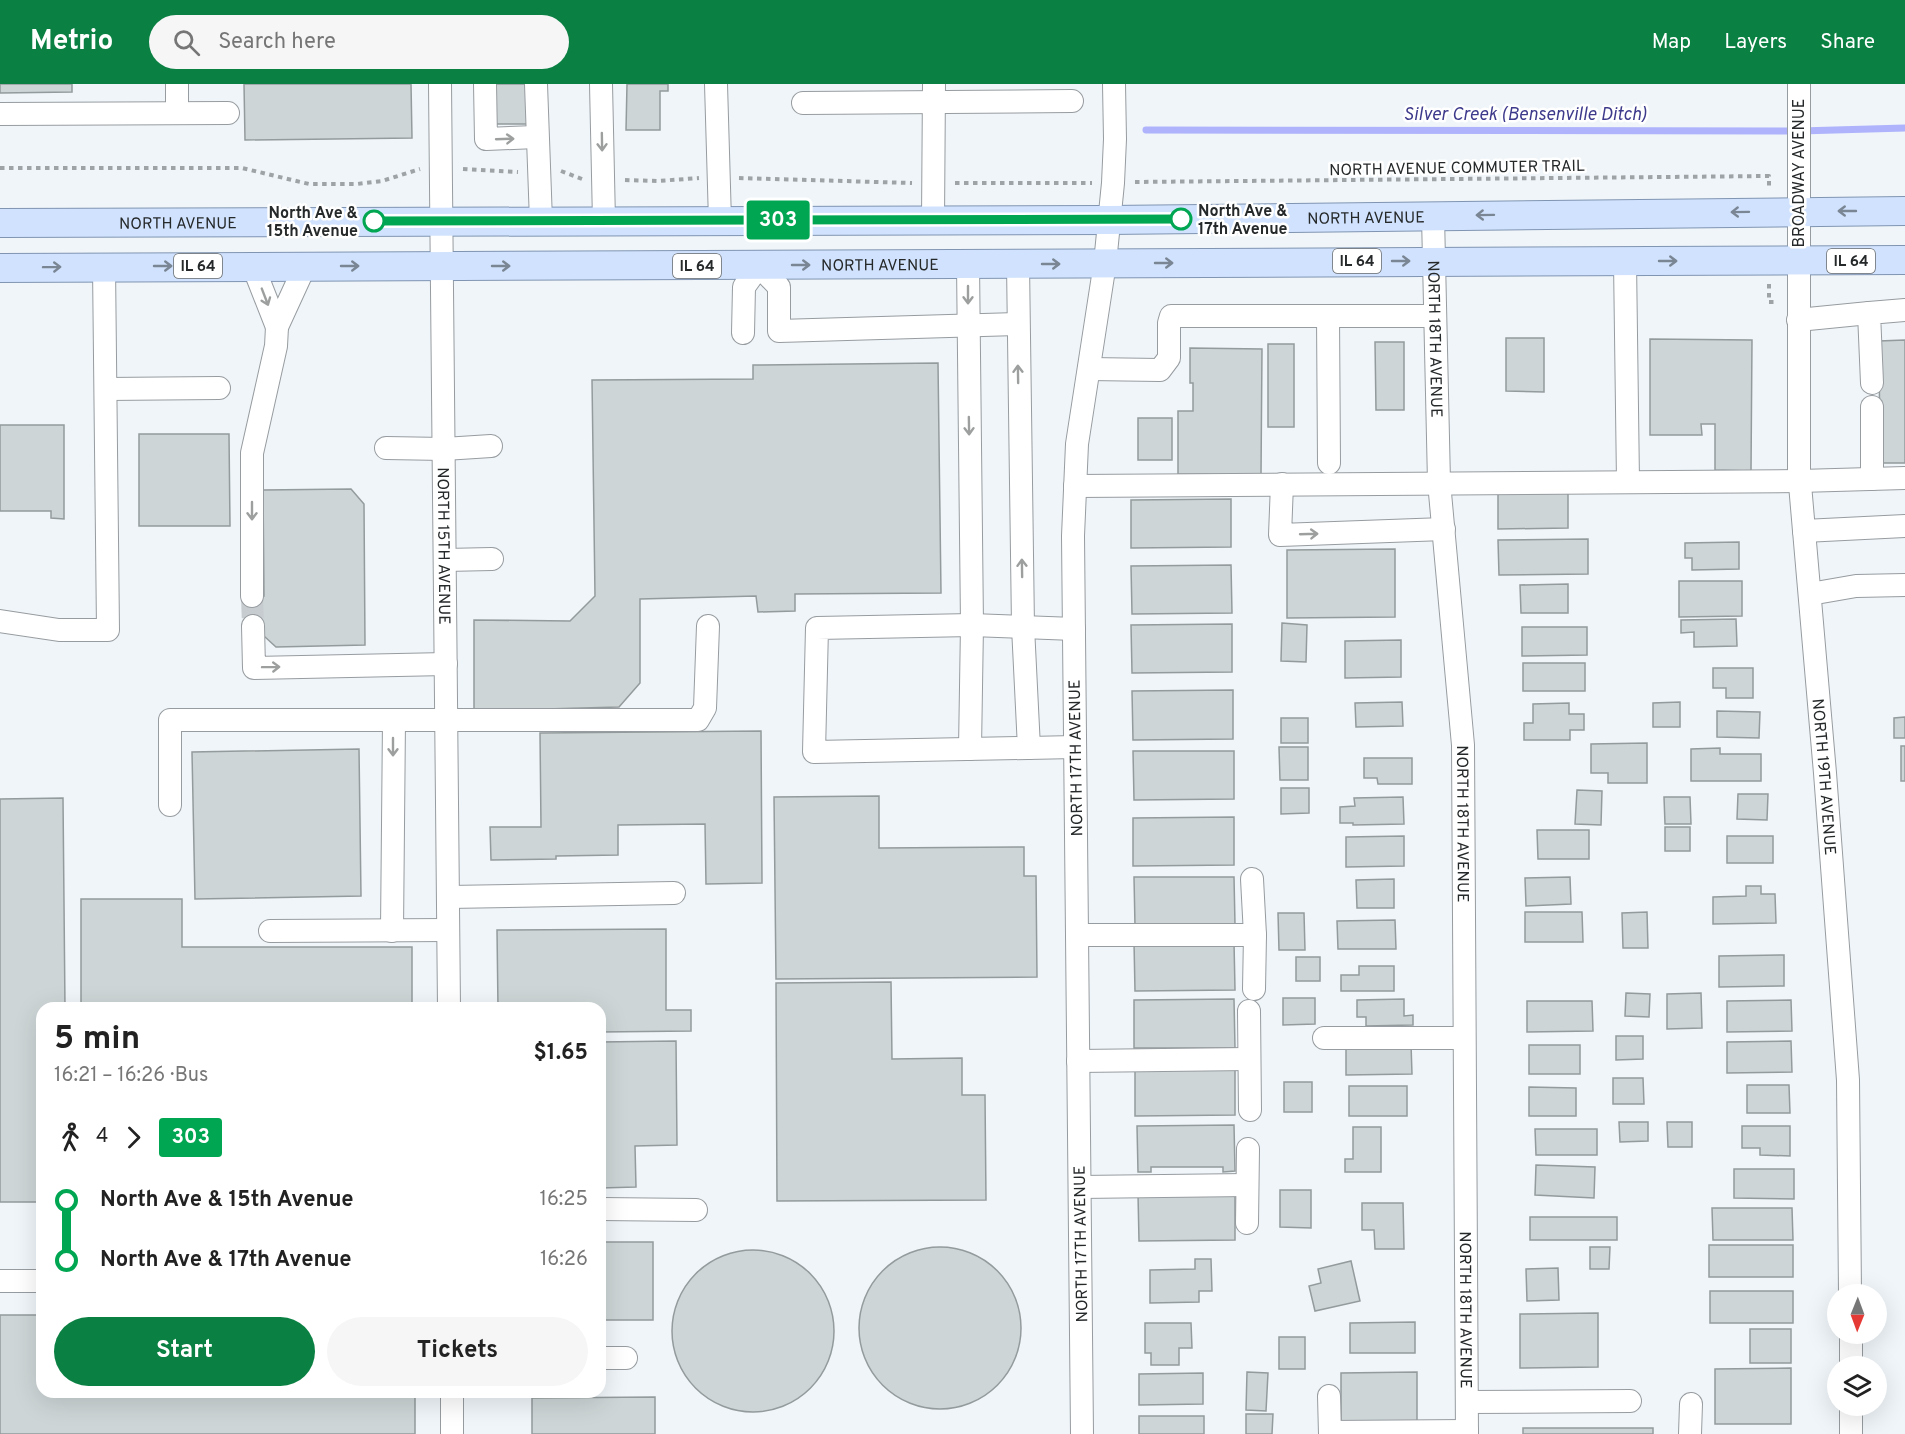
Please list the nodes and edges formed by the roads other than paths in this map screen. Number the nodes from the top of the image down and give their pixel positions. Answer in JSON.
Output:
{"nodes":[{"id":1,"x":177,"y":84,"type":"edge"},
{"id":2,"x":440,"y":84,"type":"edge"},
{"id":3,"x":484,"y":84,"type":"edge"},
{"id":4,"x":536,"y":84,"type":"edge"},
{"id":5,"x":602,"y":84,"type":"edge"},
{"id":6,"x":716,"y":84,"type":"edge"},
{"id":7,"x":1799,"y":84,"type":"edge"},
{"id":8,"x":1114,"y":87,"type":"edge"},
{"id":9,"x":934,"y":93,"type":"edge"},
{"id":10,"x":1072,"y":101,"type":"dead end"},
{"id":11,"x":803,"y":103,"type":"dead end"},
{"id":12,"x":177,"y":113,"type":"junction"},
{"id":13,"x":228,"y":113,"type":"dead end"},
{"id":14,"x":0,"y":114,"type":"edge"},
{"id":15,"x":536,"y":137,"type":"junction"},
{"id":16,"x":1905,"y":211,"type":"edge"},
{"id":17,"x":1798,"y":212,"type":"junction"},
{"id":18,"x":1433,"y":216,"type":"junction"},
{"id":19,"x":933,"y":220,"type":"junction"},
{"id":20,"x":1109,"y":220,"type":"junction"},
{"id":21,"x":443,"y":221,"type":"junction"},
{"id":22,"x":541,"y":221,"type":"junction"},
{"id":23,"x":604,"y":221,"type":"junction"},
{"id":24,"x":720,"y":221,"type":"junction"},
{"id":25,"x":0,"y":223,"type":"edge"},
{"id":26,"x":1905,"y":260,"type":"edge"},
{"id":27,"x":1434,"y":261,"type":"junction"},
{"id":28,"x":1625,"y":261,"type":"junction"},
{"id":29,"x":1798,"y":261,"type":"junction"},
{"id":30,"x":1105,"y":263,"type":"junction"},
{"id":31,"x":968,"y":264,"type":"junction"},
{"id":32,"x":1018,"y":264,"type":"junction"},
{"id":33,"x":104,"y":266,"type":"junction"},
{"id":34,"x":253,"y":266,"type":"junction"},
{"id":35,"x":305,"y":266,"type":"junction"},
{"id":36,"x":443,"y":266,"type":"junction"},
{"id":37,"x":759,"y":266,"type":"junction"},
{"id":38,"x":0,"y":268,"type":"edge"},
{"id":39,"x":1905,"y":310,"type":"edge"},
{"id":40,"x":1869,"y":313,"type":"junction"},
{"id":41,"x":1328,"y":316,"type":"junction"},
{"id":42,"x":1435,"y":316,"type":"junction"},
{"id":43,"x":1798,"y":320,"type":"junction"},
{"id":44,"x":1017,"y":324,"type":"junction"},
{"id":45,"x":968,"y":325,"type":"junction"},
{"id":46,"x":277,"y":327,"type":"junction"},
{"id":47,"x":743,"y":333,"type":"dead end"},
{"id":48,"x":1089,"y":369,"type":"junction"},
{"id":49,"x":1872,"y":383,"type":"dead end"},
{"id":50,"x":219,"y":388,"type":"dead end"},
{"id":51,"x":106,"y":389,"type":"junction"},
{"id":52,"x":1872,"y":407,"type":"dead end"},
{"id":53,"x":491,"y":446,"type":"dead end"},
{"id":54,"x":386,"y":448,"type":"dead end"},
{"id":55,"x":444,"y":449,"type":"junction"},
{"id":56,"x":1329,"y":463,"type":"dead end"},
{"id":57,"x":1905,"y":478,"type":"edge"},
{"id":58,"x":1872,"y":479,"type":"junction"},
{"id":59,"x":1800,"y":481,"type":"junction"},
{"id":60,"x":1439,"y":482,"type":"junction"},
{"id":61,"x":1628,"y":482,"type":"junction"},
{"id":62,"x":1282,"y":484,"type":"junction"},
{"id":63,"x":1075,"y":486,"type":"junction"},
{"id":64,"x":1905,"y":526,"type":"edge"},
{"id":65,"x":1443,"y":529,"type":"junction"},
{"id":66,"x":1804,"y":531,"type":"junction"},
{"id":67,"x":492,"y":559,"type":"dead end"},
{"id":68,"x":445,"y":560,"type":"junction"},
{"id":69,"x":1905,"y":585,"type":"edge"},
{"id":70,"x":1810,"y":594,"type":"junction"},
{"id":71,"x":252,"y":596,"type":"tunnel mouth"},
{"id":72,"x":0,"y":621,"type":"edge"},
{"id":73,"x":972,"y":625,"type":"junction"},
{"id":74,"x":253,"y":626,"type":"tunnel mouth"},
{"id":75,"x":708,"y":626,"type":"dead end"},
{"id":76,"x":1023,"y":627,"type":"junction"},
{"id":77,"x":1074,"y":629,"type":"junction"},
{"id":78,"x":446,"y":664,"type":"junction"},
{"id":79,"x":394,"y":720,"type":"junction"},
{"id":80,"x":447,"y":721,"type":"junction"},
{"id":81,"x":1075,"y":747,"type":"junction"},
{"id":82,"x":1029,"y":748,"type":"junction"},
{"id":83,"x":970,"y":749,"type":"junction"},
{"id":84,"x":170,"y":805,"type":"dead end"},
{"id":85,"x":1252,"y":879,"type":"dead end"},
{"id":86,"x":674,"y":893,"type":"dead end"},
{"id":87,"x":448,"y":897,"type":"junction"},
{"id":88,"x":448,"y":930,"type":"junction"},
{"id":89,"x":270,"y":931,"type":"dead end"},
{"id":90,"x":392,"y":931,"type":"junction"},
{"id":91,"x":1077,"y":935,"type":"junction"},
{"id":92,"x":1254,"y":935,"type":"junction"},
{"id":93,"x":1254,"y":989,"type":"dead end"},
{"id":94,"x":449,"y":1002,"type":"edge"},
{"id":95,"x":1249,"y":1011,"type":"dead end"},
{"id":96,"x":1324,"y":1038,"type":"dead end"},
{"id":97,"x":1464,"y":1038,"type":"junction"},
{"id":98,"x":1249,"y":1059,"type":"junction"},
{"id":99,"x":1078,"y":1061,"type":"junction"},
{"id":100,"x":1250,"y":1110,"type":"dead end"},
{"id":101,"x":1248,"y":1149,"type":"dead end"},
{"id":102,"x":1247,"y":1185,"type":"junction"},
{"id":103,"x":1080,"y":1187,"type":"junction"},
{"id":104,"x":606,"y":1209,"type":"edge"},
{"id":105,"x":696,"y":1210,"type":"dead end"},
{"id":106,"x":1247,"y":1223,"type":"dead end"},
{"id":107,"x":0,"y":1281,"type":"edge"},
{"id":108,"x":36,"y":1281,"type":"edge"},
{"id":109,"x":1850,"y":1284,"type":"edge"},
{"id":110,"x":606,"y":1358,"type":"edge"},
{"id":111,"x":626,"y":1358,"type":"dead end"},
{"id":112,"x":1329,"y":1396,"type":"dead end"},
{"id":113,"x":452,"y":1398,"type":"edge"},
{"id":114,"x":1630,"y":1401,"type":"dead end"},
{"id":115,"x":1467,"y":1402,"type":"junction"},
{"id":116,"x":1691,"y":1404,"type":"dead end"},
{"id":117,"x":1851,"y":1416,"type":"edge"},
{"id":118,"x":1330,"y":1433,"type":"edge"},
{"id":119,"x":1467,"y":1433,"type":"edge"},
{"id":120,"x":452,"y":1434,"type":"edge"},
{"id":121,"x":1082,"y":1434,"type":"edge"},
{"id":122,"x":1690,"y":1434,"type":"edge"},
{"id":123,"x":1851,"y":1434,"type":"edge"}],
"edges":[{"from":1,"to":12,"type":"street"},
{"from":2,"to":21,"type":"street","name":"NORTH 15TH AVENUE"},
{"from":3,"to":15,"type":"street","one_way":true},
{"from":4,"to":15,"type":"street"},
{"from":5,"to":23,"type":"street","one_way":true},
{"from":6,"to":24,"type":"street"},
{"from":7,"to":17,"type":"street","name":"BROADWAY AVENUE"},
{"from":8,"to":20,"type":"street","name":"NORTH 17TH AVENUE"},
{"from":9,"to":10,"type":"street"},
{"from":9,"to":11,"type":"street"},
{"from":9,"to":19,"type":"street"},
{"from":12,"to":13,"type":"street"},
{"from":12,"to":14,"type":"street"},
{"from":15,"to":22,"type":"street"},
{"from":16,"to":17,"type":"main road","name":"NORTH AVENUE","one_way":true},
{"from":17,"to":18,"type":"main road","name":"NORTH AVENUE","one_way":true},
{"from":17,"to":29,"type":"street","name":"BROADWAY AVENUE"},
{"from":18,"to":20,"type":"main road","name":"NORTH AVENUE"},
{"from":18,"to":27,"type":"street","name":"NORTH 18TH AVENUE"},
{"from":19,"to":20,"type":"main road","name":"NORTH AVENUE"},
{"from":19,"to":24,"type":"main road","name":"NORTH AVENUE"},
{"from":20,"to":30,"type":"street","name":"NORTH 17TH AVENUE"},
{"from":21,"to":22,"type":"main road","name":"NORTH AVENUE"},
{"from":21,"to":25,"type":"main road","name":"NORTH AVENUE"},
{"from":21,"to":36,"type":"street","name":"NORTH 15TH AVENUE"},
{"from":22,"to":23,"type":"main road","name":"NORTH AVENUE"},
{"from":23,"to":24,"type":"main road","name":"NORTH AVENUE"},
{"from":26,"to":29,"type":"main road","name":"NORTH AVENUE","number":"IL 64"},
{"from":27,"to":28,"type":"main road","name":"NORTH AVENUE","number":"IL 64"},
{"from":30,"to":27,"type":"main road","name":"NORTH AVENUE","number":"IL 64","one_way":true},
{"from":27,"to":42,"type":"street","name":"NORTH 18TH AVENUE"},
{"from":28,"to":29,"type":"main road","name":"NORTH AVENUE","number":"IL 64","one_way":true},
{"from":28,"to":61,"type":"street"},
{"from":29,"to":43,"type":"street","name":"NORTH 19TH AVENUE"},
{"from":32,"to":30,"type":"main road","name":"NORTH AVENUE","number":"IL 64","one_way":true},
{"from":30,"to":48,"type":"street","name":"NORTH 17TH AVENUE"},
{"from":31,"to":32,"type":"main road","name":"NORTH AVENUE","number":"IL 64"},
{"from":37,"to":31,"type":"main road","name":"NORTH AVENUE","number":"IL 64","one_way":true},
{"from":31,"to":45,"type":"street","one_way":true},
{"from":32,"to":44,"type":"street"},
{"from":33,"to":34,"type":"main road","name":"NORTH AVENUE","number":"IL 64","one_way":true},
{"from":38,"to":33,"type":"main road","name":"NORTH AVENUE","number":"IL 64","one_way":true},
{"from":33,"to":51,"type":"street"},
{"from":34,"to":35,"type":"main road","name":"NORTH AVENUE","number":"IL 64"},
{"from":34,"to":46,"type":"street","one_way":true},
{"from":35,"to":36,"type":"main road","name":"NORTH AVENUE","number":"IL 64","one_way":true},
{"from":35,"to":46,"type":"street"},
{"from":36,"to":37,"type":"main road","name":"NORTH AVENUE","number":"IL 64","one_way":true},
{"from":36,"to":55,"type":"street","name":"NORTH 15TH AVENUE"},
{"from":37,"to":45,"type":"street"},
{"from":37,"to":47,"type":"street"},
{"from":39,"to":40,"type":"street"},
{"from":40,"to":43,"type":"street"},
{"from":40,"to":49,"type":"street"},
{"from":41,"to":42,"type":"street"},
{"from":41,"to":48,"type":"street"},
{"from":41,"to":56,"type":"street"},
{"from":42,"to":60,"type":"street","name":"NORTH 18TH AVENUE"},
{"from":43,"to":59,"type":"street","name":"NORTH 19TH AVENUE"},
{"from":44,"to":45,"type":"street"},
{"from":76,"to":44,"type":"street","one_way":true},
{"from":45,"to":73,"type":"street","one_way":true},
{"from":46,"to":71,"type":"street","one_way":true},
{"from":48,"to":63,"type":"street","name":"NORTH 17TH AVENUE"},
{"from":50,"to":51,"type":"street"},
{"from":51,"to":72,"type":"street"},
{"from":52,"to":58,"type":"street"},
{"from":53,"to":55,"type":"street"},
{"from":54,"to":55,"type":"street"},
{"from":55,"to":68,"type":"street","name":"NORTH 15TH AVENUE"},
{"from":57,"to":58,"type":"street"},
{"from":58,"to":59,"type":"street"},
{"from":59,"to":61,"type":"street"},
{"from":59,"to":66,"type":"street","name":"NORTH 19TH AVENUE"},
{"from":60,"to":61,"type":"street"},
{"from":60,"to":62,"type":"street"},
{"from":60,"to":65,"type":"street","name":"NORTH 18TH AVENUE"},
{"from":62,"to":63,"type":"street"},
{"from":62,"to":65,"type":"street","one_way":true},
{"from":63,"to":77,"type":"street","name":"NORTH 17TH AVENUE"},
{"from":64,"to":66,"type":"street"},
{"from":65,"to":97,"type":"street","name":"NORTH 18TH AVENUE"},
{"from":66,"to":70,"type":"street","name":"NORTH 19TH AVENUE"},
{"from":67,"to":68,"type":"street"},
{"from":68,"to":78,"type":"street","name":"NORTH 15TH AVENUE"},
{"from":69,"to":70,"type":"street"},
{"from":70,"to":109,"type":"street","name":"NORTH 19TH AVENUE"},
{"from":73,"to":76,"type":"street"},
{"from":73,"to":83,"type":"street"},
{"from":73,"to":83,"type":"street"},
{"from":74,"to":78,"type":"street","one_way":true},
{"from":75,"to":80,"type":"street"},
{"from":76,"to":77,"type":"street"},
{"from":76,"to":82,"type":"street"},
{"from":77,"to":81,"type":"street","name":"NORTH 17TH AVENUE"},
{"from":78,"to":80,"type":"street","name":"NORTH 15TH AVENUE"},
{"from":79,"to":80,"type":"street"},
{"from":79,"to":84,"type":"street"},
{"from":79,"to":90,"type":"street","one_way":true},
{"from":80,"to":87,"type":"street","name":"NORTH 15TH AVENUE"},
{"from":81,"to":82,"type":"street"},
{"from":81,"to":91,"type":"street","name":"NORTH 17TH AVENUE"},
{"from":82,"to":83,"type":"street"},
{"from":85,"to":92,"type":"street"},
{"from":86,"to":87,"type":"street"},
{"from":87,"to":88,"type":"street","name":"NORTH 15TH AVENUE"},
{"from":88,"to":90,"type":"street"},
{"from":88,"to":94,"type":"street","name":"NORTH 15TH AVENUE"},
{"from":89,"to":90,"type":"street"},
{"from":91,"to":92,"type":"street"},
{"from":91,"to":99,"type":"street","name":"NORTH 17TH AVENUE"},
{"from":92,"to":93,"type":"street"},
{"from":95,"to":98,"type":"street"},
{"from":96,"to":97,"type":"street"},
{"from":97,"to":115,"type":"street","name":"NORTH 18TH AVENUE"},
{"from":98,"to":99,"type":"street"},
{"from":98,"to":100,"type":"street"},
{"from":99,"to":103,"type":"street","name":"NORTH 17TH AVENUE"},
{"from":101,"to":102,"type":"street"},
{"from":102,"to":103,"type":"street"},
{"from":102,"to":106,"type":"street"},
{"from":103,"to":121,"type":"street","name":"NORTH 17TH AVENUE"},
{"from":104,"to":105,"type":"street"},
{"from":107,"to":108,"type":"street"},
{"from":110,"to":111,"type":"street"},
{"from":112,"to":118,"type":"street"},
{"from":113,"to":120,"type":"street"},
{"from":114,"to":115,"type":"street"},
{"from":115,"to":119,"type":"street","name":"NORTH 18TH AVENUE"},
{"from":116,"to":122,"type":"street"},
{"from":117,"to":123,"type":"street"},
{"from":118,"to":119,"type":"street"}]}
